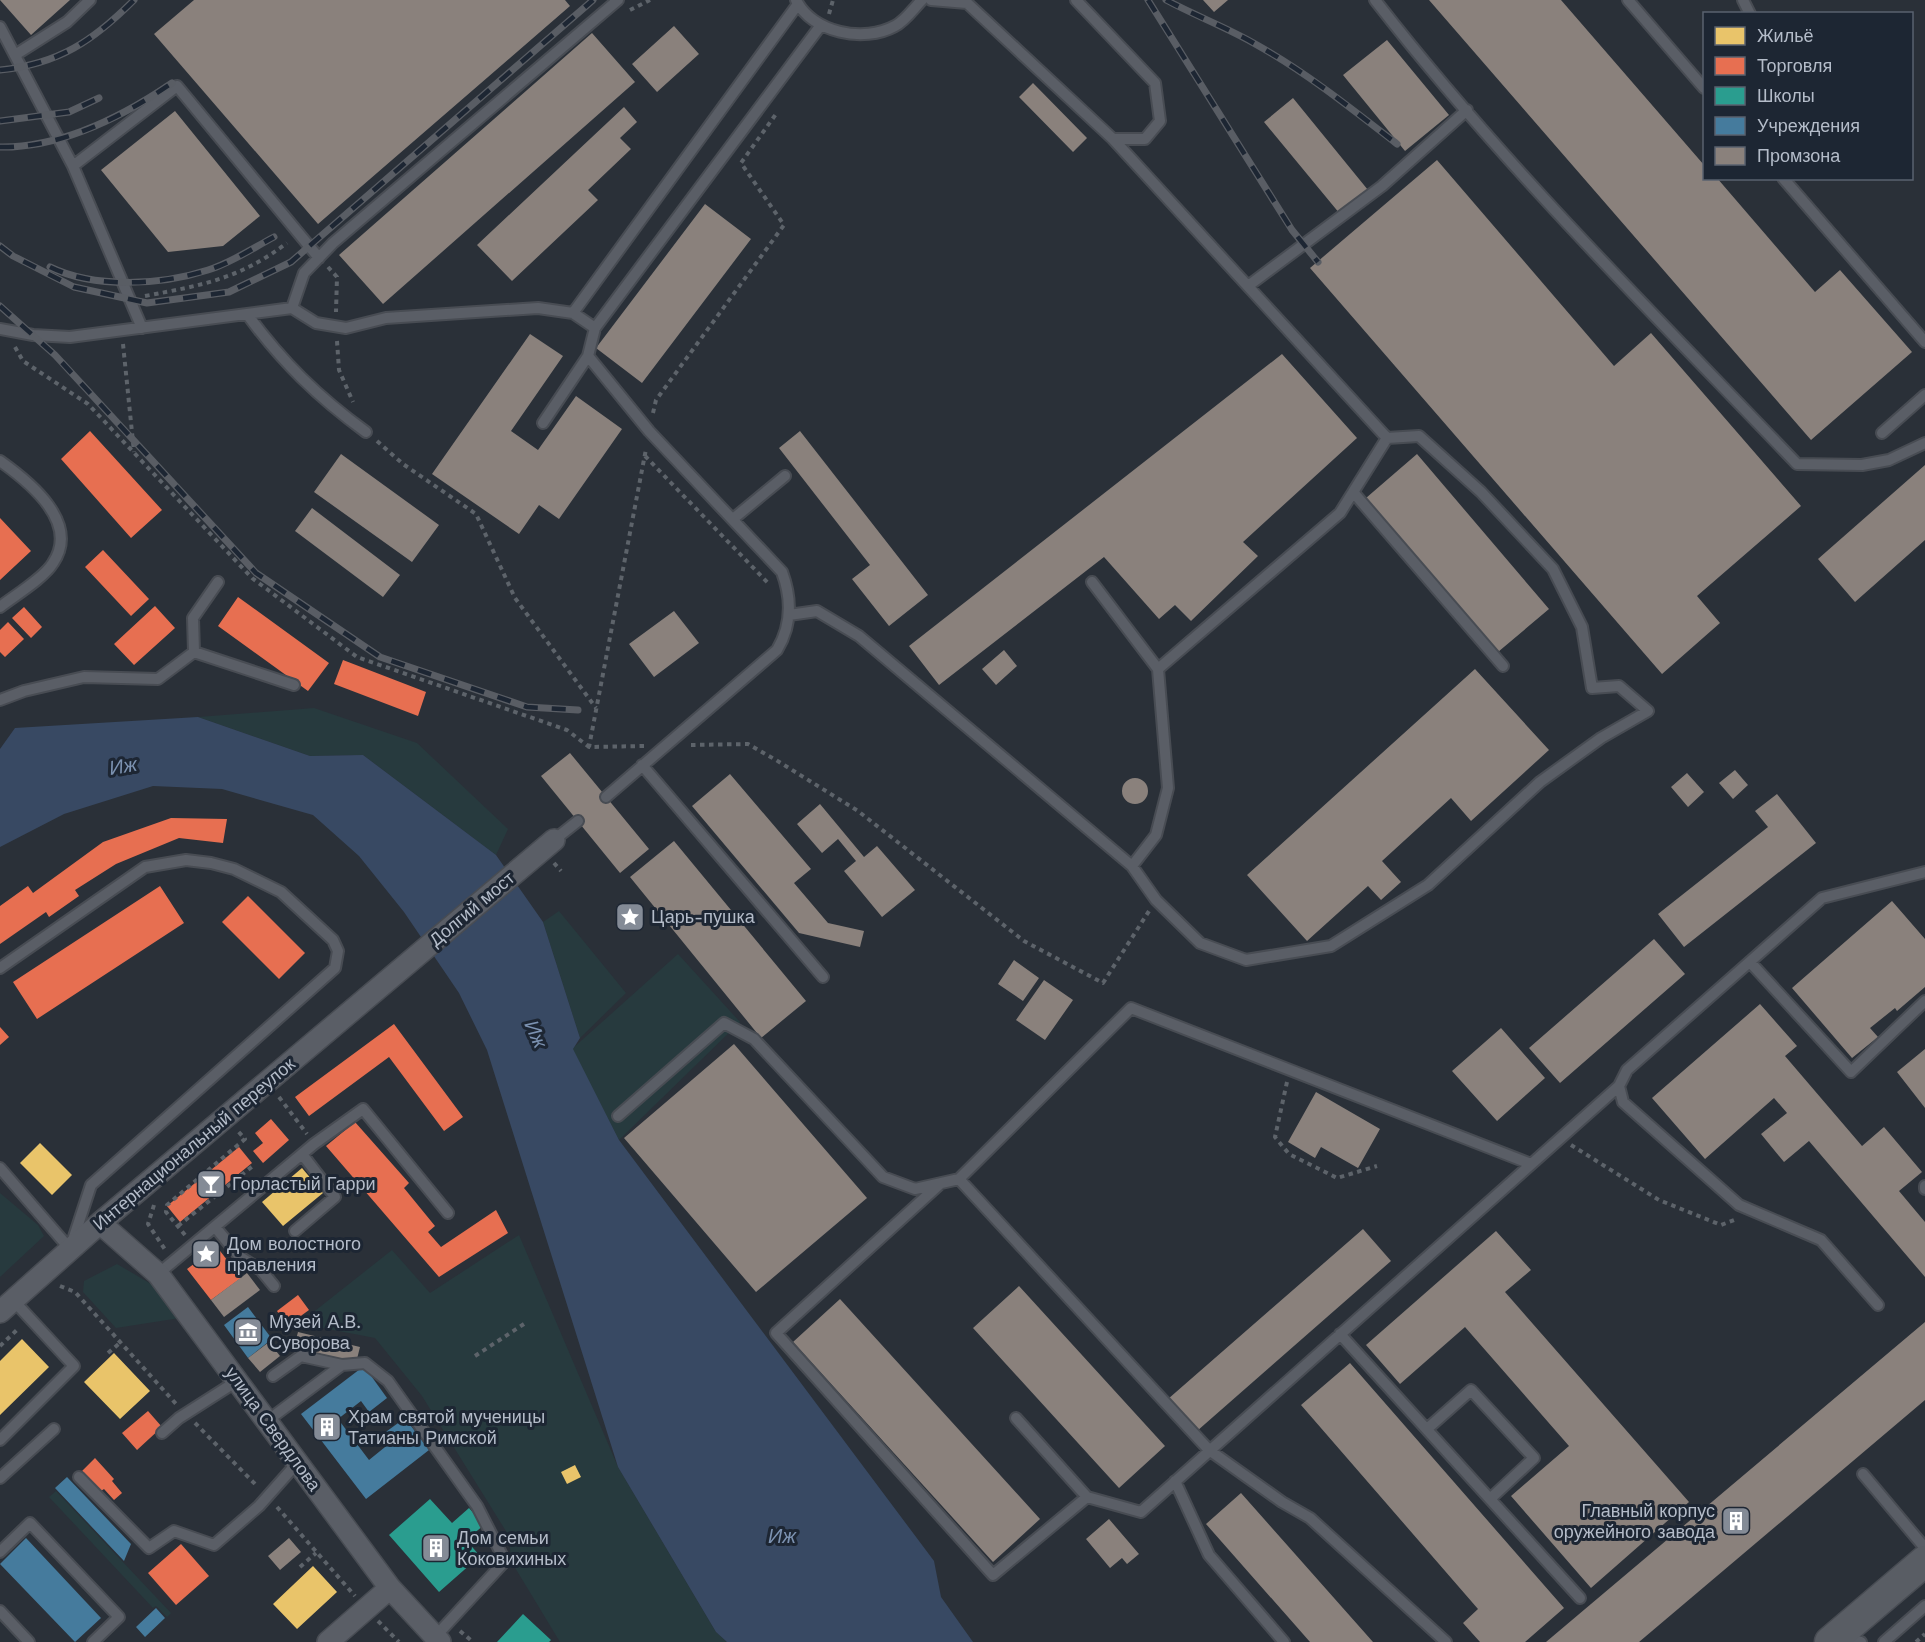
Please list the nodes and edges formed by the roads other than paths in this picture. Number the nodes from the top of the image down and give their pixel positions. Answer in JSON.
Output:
{"nodes":[{"id":1,"x":90,"y":0,"type":"edge"},
{"id":2,"x":618,"y":0,"type":"edge"},
{"id":3,"x":922,"y":0,"type":"edge"},
{"id":4,"x":931,"y":0,"type":"edge"},
{"id":5,"x":1076,"y":0,"type":"edge"},
{"id":6,"x":1375,"y":0,"type":"edge"},
{"id":7,"x":1628,"y":0,"type":"edge"},
{"id":8,"x":797,"y":2,"type":"edge"},
{"id":9,"x":823,"y":26,"type":"junction"},
{"id":10,"x":0,"y":27,"type":"edge"},
{"id":11,"x":15,"y":55,"type":"junction"},
{"id":12,"x":1703,"y":87,"type":"edge"},
{"id":13,"x":1467,"y":110,"type":"junction"},
{"id":14,"x":1113,"y":138,"type":"junction"},
{"id":15,"x":73,"y":166,"type":"junction"},
{"id":16,"x":1785,"y":180,"type":"edge"},
{"id":17,"x":319,"y":258,"type":"junction"},
{"id":18,"x":1248,"y":286,"type":"junction"},
{"id":19,"x":292,"y":308,"type":"junction"},
{"id":20,"x":573,"y":313,"type":"junction"},
{"id":21,"x":247,"y":314,"type":"junction"},
{"id":22,"x":142,"y":328,"type":"junction"},
{"id":23,"x":595,"y":328,"type":"junction"},
{"id":24,"x":3,"y":330,"type":"edge"},
{"id":25,"x":1925,"y":342,"type":"edge"},
{"id":26,"x":588,"y":356,"type":"junction"},
{"id":27,"x":1925,"y":395,"type":"edge"},
{"id":28,"x":543,"y":423,"type":"dead end"},
{"id":29,"x":366,"y":432,"type":"road end"},
{"id":30,"x":1882,"y":434,"type":"dead end"},
{"id":31,"x":1387,"y":438,"type":"junction"},
{"id":32,"x":1925,"y":443,"type":"edge"},
{"id":33,"x":0,"y":461,"type":"edge"},
{"id":34,"x":785,"y":476,"type":"dead end"},
{"id":35,"x":1353,"y":492,"type":"junction"},
{"id":36,"x":733,"y":519,"type":"junction"},
{"id":37,"x":218,"y":582,"type":"dead end"},
{"id":38,"x":1092,"y":582,"type":"dead end"},
{"id":39,"x":0,"y":607,"type":"edge"},
{"id":40,"x":789,"y":615,"type":"junction"},
{"id":41,"x":194,"y":652,"type":"junction"},
{"id":42,"x":1503,"y":666,"type":"dead end"},
{"id":43,"x":1158,"y":669,"type":"junction"},
{"id":44,"x":294,"y":685,"type":"dead end"},
{"id":45,"x":0,"y":700,"type":"edge"},
{"id":46,"x":642,"y":765,"type":"junction"},
{"id":47,"x":606,"y":797,"type":"dead end"},
{"id":48,"x":578,"y":821,"type":"dead end"},
{"id":49,"x":554,"y":840,"type":"joint"},
{"id":50,"x":1132,"y":866,"type":"junction"},
{"id":51,"x":1925,"y":872,"type":"edge"},
{"id":52,"x":1750,"y":962,"type":"junction"},
{"id":53,"x":0,"y":968,"type":"edge"},
{"id":54,"x":823,"y":977,"type":"dead end"},
{"id":55,"x":390,"y":978,"type":"joint"},
{"id":56,"x":1925,"y":1001,"type":"edge"},
{"id":57,"x":1619,"y":1086,"type":"junction"},
{"id":58,"x":618,"y":1116,"type":"dead end"},
{"id":59,"x":302,"y":1154,"type":"junction"},
{"id":60,"x":1531,"y":1164,"type":"junction"},
{"id":61,"x":0,"y":1168,"type":"edge"},
{"id":62,"x":959,"y":1179,"type":"junction"},
{"id":63,"x":940,"y":1183,"type":"junction"},
{"id":64,"x":448,"y":1213,"type":"dead end"},
{"id":65,"x":100,"y":1223,"type":"junction"},
{"id":66,"x":215,"y":1227,"type":"junction"},
{"id":67,"x":295,"y":1231,"type":"dead end"},
{"id":68,"x":70,"y":1249,"type":"junction"},
{"id":69,"x":158,"y":1274,"type":"junction"},
{"id":70,"x":274,"y":1286,"type":"dead end"},
{"id":71,"x":1878,"y":1305,"type":"dead end"},
{"id":72,"x":7,"y":1306,"type":"edge"},
{"id":73,"x":1340,"y":1334,"type":"junction"},
{"id":74,"x":342,"y":1365,"type":"junction"},
{"id":75,"x":273,"y":1376,"type":"dead end"},
{"id":76,"x":237,"y":1381,"type":"junction"},
{"id":77,"x":1016,"y":1418,"type":"dead end"},
{"id":78,"x":267,"y":1421,"type":"junction"},
{"id":79,"x":54,"y":1429,"type":"dead end"},
{"id":80,"x":1427,"y":1430,"type":"junction"},
{"id":81,"x":162,"y":1433,"type":"dead end"},
{"id":82,"x":0,"y":1440,"type":"edge"},
{"id":83,"x":1209,"y":1450,"type":"junction"},
{"id":84,"x":298,"y":1462,"type":"junction"},
{"id":85,"x":1863,"y":1474,"type":"dead end"},
{"id":86,"x":79,"y":1477,"type":"dead end"},
{"id":87,"x":0,"y":1479,"type":"edge"},
{"id":88,"x":1175,"y":1481,"type":"junction"},
{"id":89,"x":1086,"y":1497,"type":"junction"},
{"id":90,"x":1490,"y":1499,"type":"junction"},
{"id":91,"x":1925,"y":1548,"type":"edge"},
{"id":92,"x":0,"y":1552,"type":"edge"},
{"id":93,"x":1925,"y":1561,"type":"edge"},
{"id":94,"x":390,"y":1588,"type":"junction"},
{"id":95,"x":1580,"y":1598,"type":"dead end"},
{"id":96,"x":1925,"y":1606,"type":"edge"},
{"id":97,"x":0,"y":1611,"type":"edge"},
{"id":98,"x":437,"y":1639,"type":"edge"},
{"id":99,"x":1843,"y":1640,"type":"edge"},
{"id":100,"x":29,"y":1642,"type":"edge"},
{"id":101,"x":93,"y":1642,"type":"edge"},
{"id":102,"x":328,"y":1642,"type":"edge"},
{"id":103,"x":1284,"y":1642,"type":"edge"},
{"id":104,"x":1446,"y":1642,"type":"edge"},
{"id":105,"x":1884,"y":1642,"type":"edge"}],
"edges":[{"from":1,"to":11,"type":"lane"},
{"from":2,"to":17,"type":"lane"},
{"from":3,"to":9,"type":"lane"},
{"from":4,"to":14,"type":"lane"},
{"from":5,"to":14,"type":"lane"},
{"from":6,"to":13,"type":"lane"},
{"from":7,"to":12,"type":"lane"},
{"from":8,"to":9,"type":"lane"},
{"from":8,"to":20,"type":"lane"},
{"from":9,"to":23,"type":"lane"},
{"from":10,"to":11,"type":"lane"},
{"from":11,"to":15,"type":"lane"},
{"from":13,"to":18,"type":"lane"},
{"from":13,"to":32,"type":"lane"},
{"from":14,"to":18,"type":"lane"},
{"from":15,"to":17,"type":"lane"},
{"from":15,"to":22,"type":"lane"},
{"from":16,"to":25,"type":"lane"},
{"from":17,"to":19,"type":"lane"},
{"from":18,"to":31,"type":"lane"},
{"from":19,"to":20,"type":"lane"},
{"from":19,"to":21,"type":"lane"},
{"from":20,"to":23,"type":"lane"},
{"from":21,"to":22,"type":"lane"},
{"from":21,"to":29,"type":"lane"},
{"from":22,"to":24,"type":"lane"},
{"from":23,"to":26,"type":"lane"},
{"from":26,"to":28,"type":"lane"},
{"from":26,"to":36,"type":"lane"},
{"from":27,"to":30,"type":"lane"},
{"from":31,"to":35,"type":"lane"},
{"from":31,"to":50,"type":"lane"},
{"from":33,"to":39,"type":"lane"},
{"from":34,"to":36,"type":"lane"},
{"from":35,"to":42,"type":"lane"},
{"from":35,"to":43,"type":"lane"},
{"from":36,"to":40,"type":"lane"},
{"from":37,"to":41,"type":"lane"},
{"from":38,"to":43,"type":"lane"},
{"from":40,"to":46,"type":"lane"},
{"from":40,"to":50,"type":"lane"},
{"from":41,"to":44,"type":"lane"},
{"from":41,"to":45,"type":"lane"},
{"from":43,"to":50,"type":"lane"},
{"from":46,"to":47,"type":"lane"},
{"from":46,"to":54,"type":"lane"},
{"from":48,"to":49,"type":"lane"},
{"from":49,"to":55,"type":"street","name":"Долгий мост"},
{"from":51,"to":52,"type":"lane"},
{"from":52,"to":56,"type":"lane"},
{"from":52,"to":57,"type":"lane"},
{"from":53,"to":68,"type":"lane"},
{"from":55,"to":65,"type":"street","name":"Интернациональный переулок"},
{"from":57,"to":60,"type":"lane"},
{"from":57,"to":71,"type":"lane"},
{"from":58,"to":63,"type":"lane"},
{"from":59,"to":64,"type":"lane"},
{"from":59,"to":66,"type":"lane"},
{"from":59,"to":67,"type":"lane"},
{"from":60,"to":62,"type":"lane"},
{"from":60,"to":73,"type":"lane"},
{"from":61,"to":68,"type":"lane"},
{"from":62,"to":63,"type":"lane"},
{"from":62,"to":83,"type":"lane"},
{"from":63,"to":89,"type":"lane"},
{"from":65,"to":68,"type":"street","name":"Интернациональный переулок"},
{"from":65,"to":69,"type":"street","name":"улица Свердлова"},
{"from":66,"to":69,"type":"lane"},
{"from":66,"to":70,"type":"lane"},
{"from":68,"to":72,"type":"street","name":"Интернациональный переулок"},
{"from":69,"to":76,"type":"street","name":"улица Свердлова"},
{"from":72,"to":82,"type":"lane"},
{"from":73,"to":80,"type":"lane"},
{"from":73,"to":83,"type":"lane"},
{"from":74,"to":75,"type":"lane"},
{"from":74,"to":78,"type":"lane"},
{"from":74,"to":98,"type":"lane"},
{"from":76,"to":78,"type":"street","name":"улица Свердлова"},
{"from":76,"to":81,"type":"lane"},
{"from":77,"to":89,"type":"lane"},
{"from":78,"to":84,"type":"street","name":"улица Свердлова"},
{"from":79,"to":87,"type":"lane"},
{"from":80,"to":90,"type":"lane"},
{"from":80,"to":90,"type":"lane"},
{"from":83,"to":88,"type":"lane"},
{"from":83,"to":104,"type":"lane"},
{"from":84,"to":86,"type":"lane"},
{"from":84,"to":94,"type":"street","name":"улица Свердлова"},
{"from":85,"to":91,"type":"lane"},
{"from":88,"to":89,"type":"lane"},
{"from":88,"to":103,"type":"lane"},
{"from":90,"to":95,"type":"lane"},
{"from":92,"to":101,"type":"lane"},
{"from":93,"to":99,"type":"main road"},
{"from":94,"to":98,"type":"street","name":"улица Свердлова"},
{"from":94,"to":102,"type":"street"},
{"from":96,"to":105,"type":"lane"},
{"from":97,"to":100,"type":"lane"}]}
